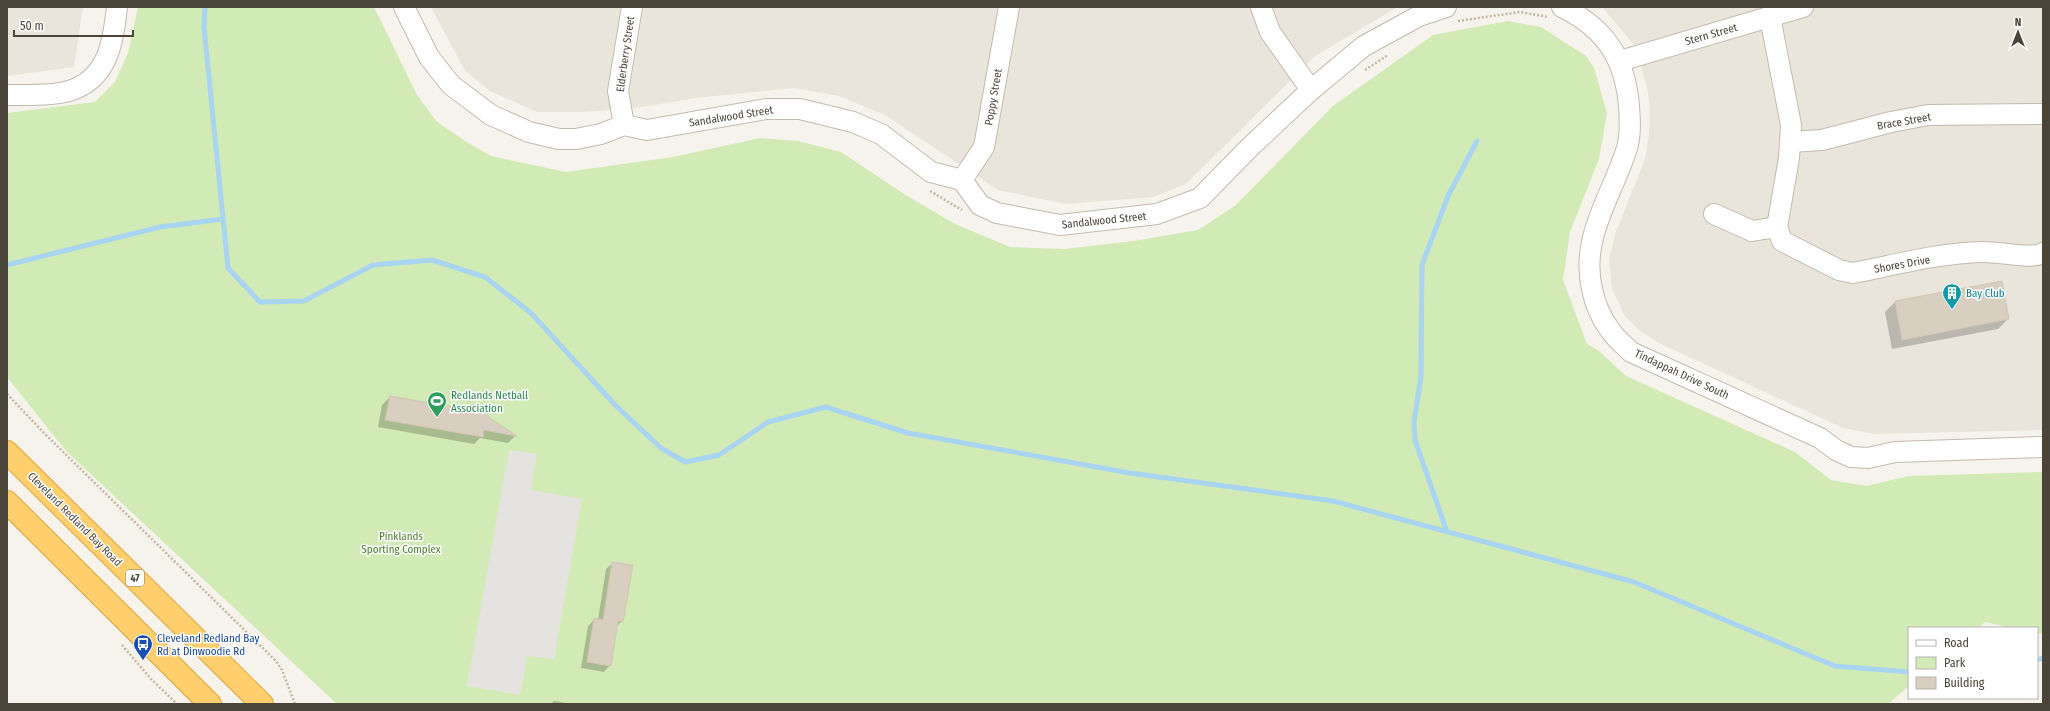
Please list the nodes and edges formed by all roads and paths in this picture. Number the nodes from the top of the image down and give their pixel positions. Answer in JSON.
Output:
{"nodes":[{"id":1,"x":117,"y":7,"type":"edge"},
{"id":2,"x":404,"y":7,"type":"edge"},
{"id":3,"x":632,"y":7,"type":"edge"},
{"id":4,"x":1009,"y":7,"type":"edge"},
{"id":5,"x":1260,"y":7,"type":"edge"},
{"id":6,"x":1802,"y":7,"type":"edge"},
{"id":7,"x":1556,"y":12,"type":"edge"},
{"id":8,"x":1448,"y":14,"type":"edge"},
{"id":9,"x":1770,"y":17,"type":"junction"},
{"id":10,"x":1390,"y":54,"type":"dead end"},
{"id":11,"x":1620,"y":61,"type":"junction"},
{"id":12,"x":1363,"y":71,"type":"dead end"},
{"id":13,"x":1311,"y":90,"type":"junction"},
{"id":14,"x":7,"y":96,"type":"edge"},
{"id":15,"x":2043,"y":114,"type":"edge"},
{"id":16,"x":624,"y":125,"type":"junction"},
{"id":17,"x":1791,"y":142,"type":"junction"},
{"id":18,"x":962,"y":180,"type":"junction"},
{"id":19,"x":926,"y":188,"type":"dead end"},
{"id":20,"x":964,"y":211,"type":"dead end"},
{"id":21,"x":1714,"y":214,"type":"dead end"},
{"id":22,"x":1777,"y":227,"type":"junction"},
{"id":23,"x":2043,"y":253,"type":"edge"},
{"id":24,"x":7,"y":394,"type":"edge"},
{"id":25,"x":2043,"y":446,"type":"edge"},
{"id":26,"x":7,"y":452,"type":"edge"},
{"id":27,"x":7,"y":502,"type":"edge"},
{"id":28,"x":210,"y":704,"type":"edge"},
{"id":29,"x":262,"y":704,"type":"edge"},
{"id":30,"x":295,"y":704,"type":"edge"}],
"edges":[{"from":1,"to":14,"type":"street"},
{"from":2,"to":16,"type":"street"},
{"from":3,"to":16,"type":"street","name":"Elderberry Street"},
{"from":4,"to":18,"type":"street","name":"Poppy Street"},
{"from":5,"to":13,"type":"street"},
{"from":6,"to":9,"type":"street","name":"Stern Street"},
{"from":7,"to":8,"type":"path"},
{"from":7,"to":11,"type":"street","name":"Tindappah Drive South"},
{"from":8,"to":13,"type":"street","name":"Sandalwood Street"},
{"from":9,"to":11,"type":"street","name":"Stern Street"},
{"from":9,"to":17,"type":"street"},
{"from":10,"to":12,"type":"path"},
{"from":11,"to":25,"type":"street","name":"Tindappah Drive South"},
{"from":13,"to":18,"type":"street","name":"Sandalwood Street"},
{"from":15,"to":17,"type":"street","name":"Brace Street"},
{"from":16,"to":18,"type":"street","name":"Sandalwood Street"},
{"from":17,"to":22,"type":"street"},
{"from":19,"to":20,"type":"path"},
{"from":21,"to":22,"type":"street"},
{"from":22,"to":23,"type":"street","name":"Shores Drive"},
{"from":24,"to":30,"type":"path"},
{"from":26,"to":29,"type":"highway","name":"Cleveland Redland Bay Road","number":"47"},
{"from":27,"to":28,"type":"highway"}]}
